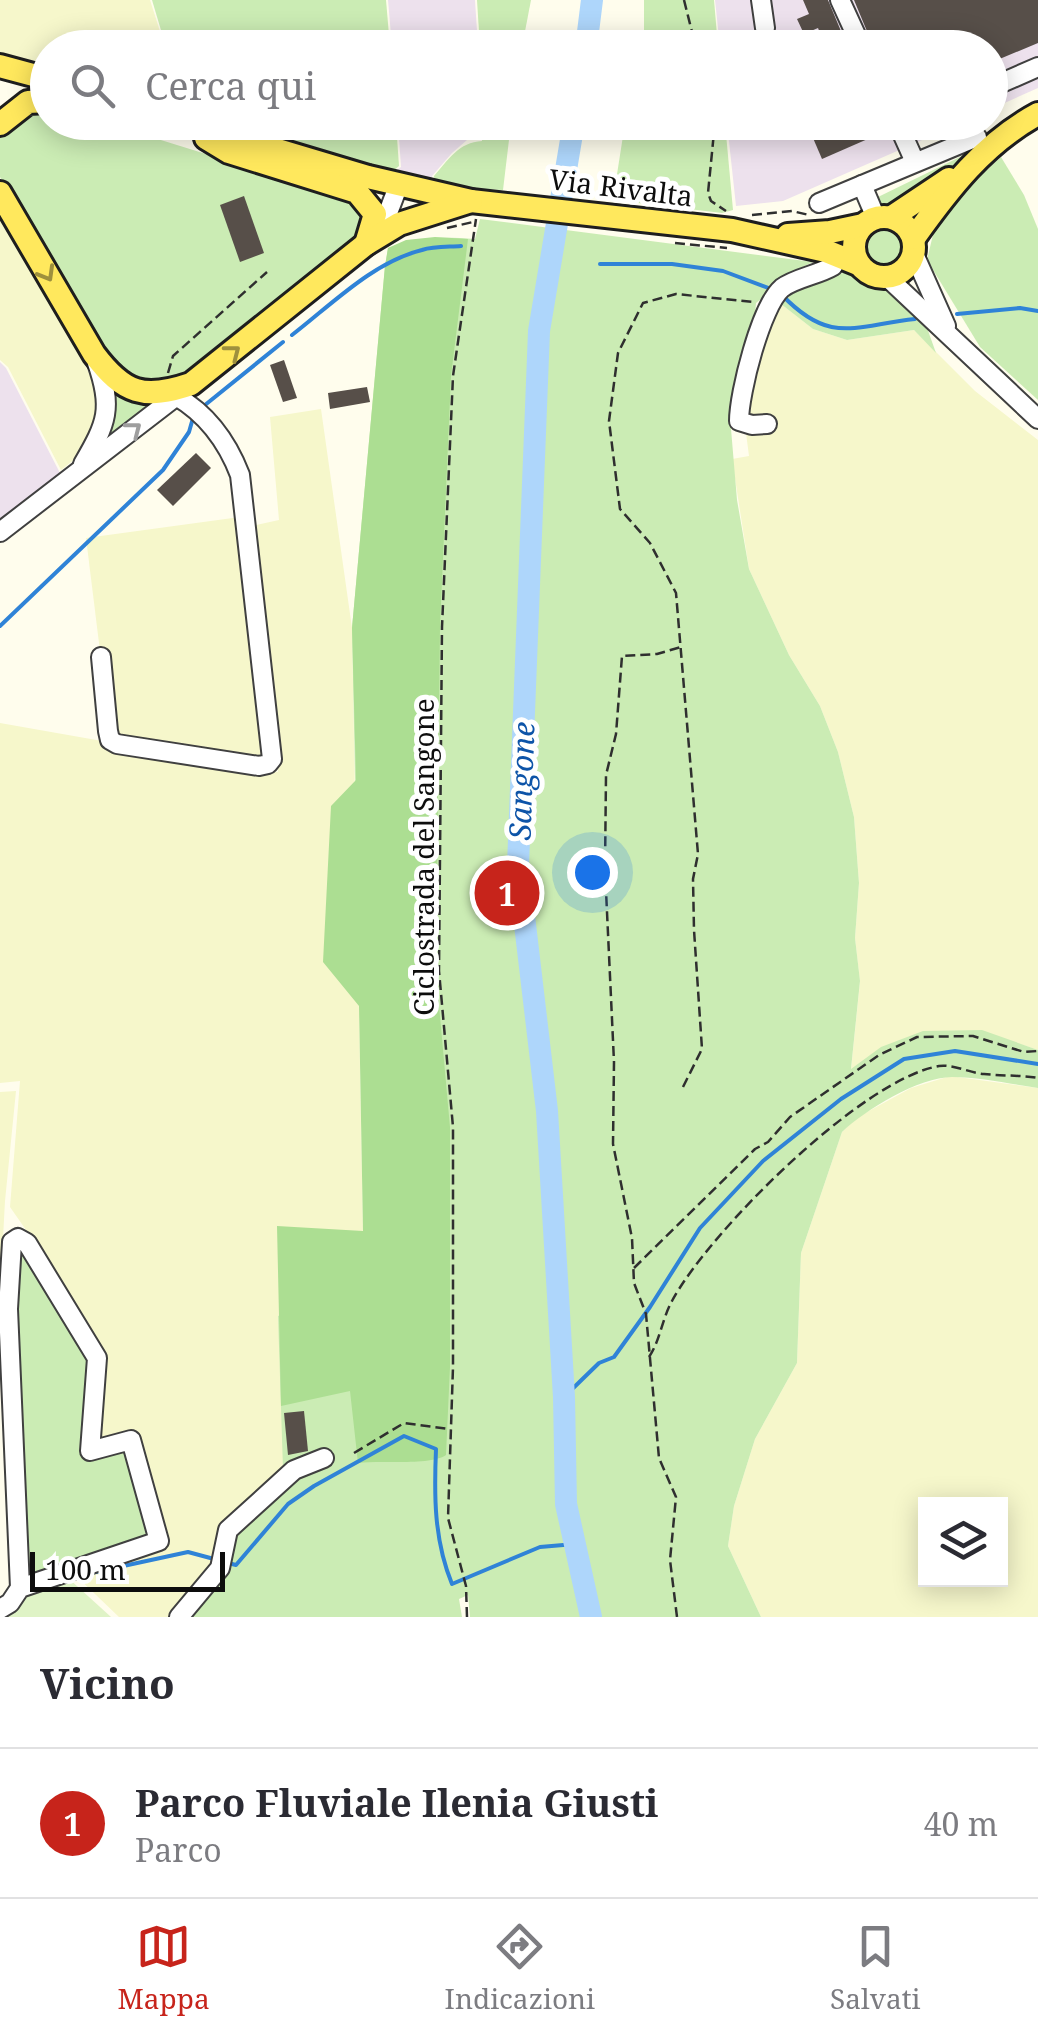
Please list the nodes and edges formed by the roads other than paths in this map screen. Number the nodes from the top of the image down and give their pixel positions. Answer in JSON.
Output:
{"nodes":[{"id":1,"x":761,"y":0,"type":"edge"},
{"id":2,"x":840,"y":0,"type":"edge"},
{"id":3,"x":765,"y":28,"type":"dead end"},
{"id":4,"x":854,"y":30,"type":"edge"},
{"id":5,"x":0,"y":66,"type":"edge"},
{"id":6,"x":1038,"y":67,"type":"edge"},
{"id":7,"x":30,"y":74,"type":"edge"},
{"id":8,"x":1008,"y":80,"type":"edge"},
{"id":9,"x":30,"y":102,"type":"edge"},
{"id":10,"x":1038,"y":114,"type":"edge"},
{"id":11,"x":0,"y":124,"type":"edge"},
{"id":12,"x":1008,"y":130,"type":"edge"},
{"id":13,"x":210,"y":140,"type":"edge"},
{"id":14,"x":245,"y":140,"type":"edge"},
{"id":15,"x":908,"y":140,"type":"edge"},
{"id":16,"x":970,"y":140,"type":"edge"},
{"id":17,"x":997,"y":140,"type":"edge"},
{"id":18,"x":915,"y":162,"type":"junction"},
{"id":19,"x":969,"y":166,"type":"junction"},
{"id":20,"x":399,"y":184,"type":"junction"},
{"id":21,"x":862,"y":185,"type":"junction"},
{"id":22,"x":0,"y":193,"type":"edge"},
{"id":23,"x":819,"y":202,"type":"dead end"},
{"id":24,"x":478,"y":206,"type":"junction"},
{"id":25,"x":877,"y":220,"type":"junction"},
{"id":26,"x":764,"y":236,"type":"junction"},
{"id":27,"x":366,"y":244,"type":"junction"},
{"id":28,"x":914,"y":246,"type":"junction"},
{"id":29,"x":836,"y":254,"type":"junction"},
{"id":30,"x":858,"y":264,"type":"junction"},
{"id":31,"x":888,"y":278,"type":"junction"},
{"id":32,"x":950,"y":336,"type":"junction"},
{"id":33,"x":94,"y":354,"type":"junction"},
{"id":34,"x":176,"y":392,"type":"junction"},
{"id":35,"x":1038,"y":419,"type":"edge"},
{"id":36,"x":767,"y":424,"type":"dead end"},
{"id":37,"x":77,"y":473,"type":"junction"},
{"id":38,"x":0,"y":532,"type":"edge"},
{"id":39,"x":101,"y":657,"type":"dead end"},
{"id":40,"x":324,"y":1458,"type":"dead end"},
{"id":41,"x":20,"y":1588,"type":"junction"},
{"id":42,"x":0,"y":1608,"type":"edge"},
{"id":43,"x":179,"y":1617,"type":"edge"}],
"edges":[{"from":1,"to":3,"type":"street"},
{"from":2,"to":4,"type":"street"},
{"from":5,"to":7,"type":"main road"},
{"from":6,"to":8,"type":"street"},
{"from":9,"to":11,"type":"main road"},
{"from":10,"to":12,"type":"main road"},
{"from":13,"to":27,"type":"main road"},
{"from":14,"to":20,"type":"main road","name":"Via Rivalta"},
{"from":15,"to":18,"type":"street"},
{"from":16,"to":18,"type":"street"},
{"from":17,"to":19,"type":"main road"},
{"from":18,"to":21,"type":"street"},
{"from":19,"to":25,"type":"main road"},
{"from":19,"to":28,"type":"main road"},
{"from":20,"to":24,"type":"main road","name":"Via Rivalta"},
{"from":20,"to":27,"type":"street"},
{"from":21,"to":23,"type":"street"},
{"from":21,"to":25,"type":"street"},
{"from":22,"to":33,"type":"main road","one_way":true},
{"from":24,"to":26,"type":"main road","name":"Via Rivalta"},
{"from":24,"to":27,"type":"main road"},
{"from":25,"to":26,"type":"main road","name":"Via Rivalta"},
{"from":25,"to":28,"type":"main road"},
{"from":25,"to":30,"type":"main road"},
{"from":26,"to":29,"type":"main road","name":"Via Rivalta"},
{"from":34,"to":27,"type":"main road","one_way":true},
{"from":28,"to":31,"type":"main road"},
{"from":28,"to":32,"type":"street"},
{"from":29,"to":30,"type":"main road","name":"Via Rivalta"},
{"from":29,"to":36,"type":"street"},
{"from":30,"to":31,"type":"main road","name":"Via Rivalta"},
{"from":31,"to":32,"type":"street"},
{"from":32,"to":35,"type":"street"},
{"from":33,"to":34,"type":"main road"},
{"from":33,"to":37,"type":"street"},
{"from":37,"to":34,"type":"street","one_way":true},
{"from":34,"to":39,"type":"street"},
{"from":37,"to":38,"type":"street"},
{"from":40,"to":43,"type":"street"},
{"from":41,"to":41,"type":"street"},
{"from":41,"to":42,"type":"street"}]}
